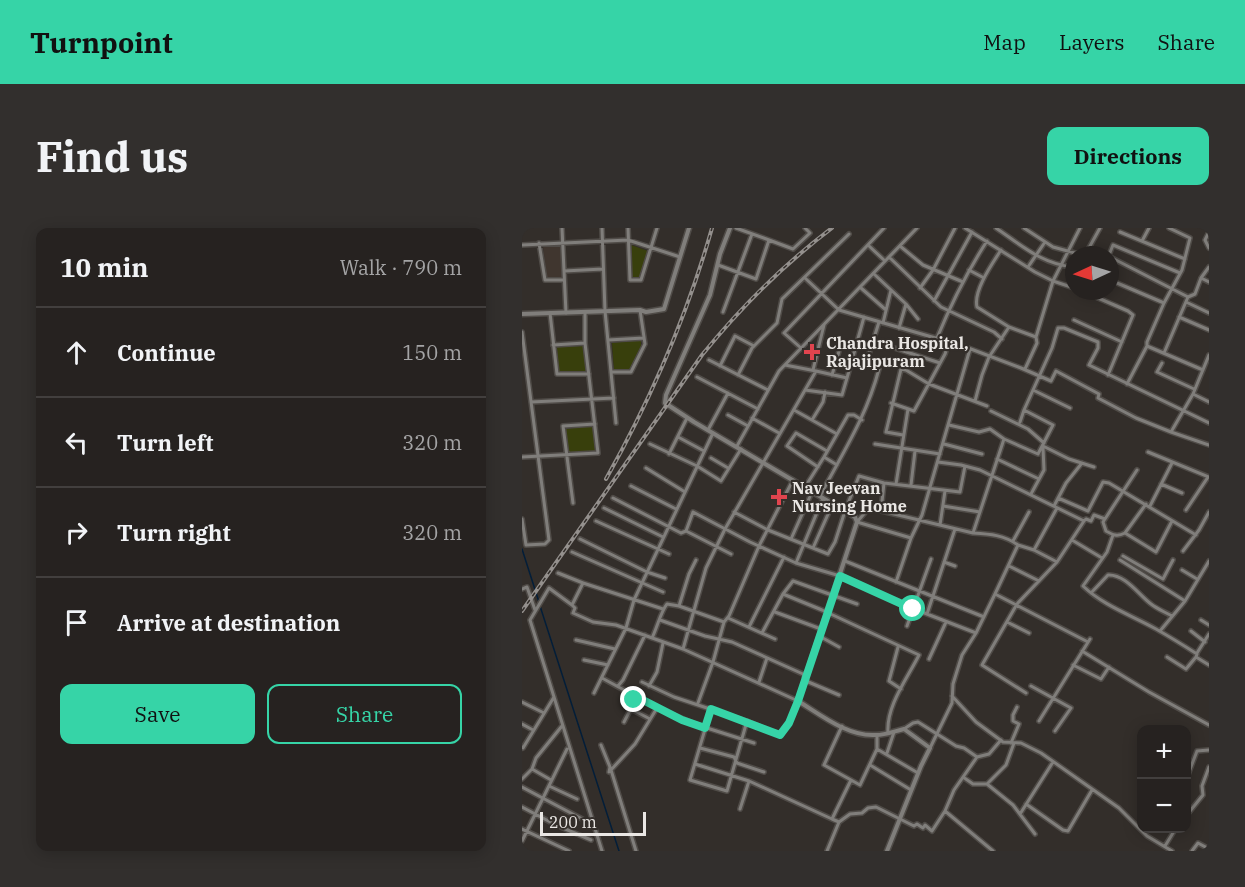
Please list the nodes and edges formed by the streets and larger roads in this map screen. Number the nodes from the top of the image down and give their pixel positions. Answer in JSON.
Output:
{"nodes":[{"id":1,"x":562,"y":228,"type":"edge"},
{"id":2,"x":602,"y":228,"type":"edge"},
{"id":3,"x":628,"y":228,"type":"edge"},
{"id":4,"x":657,"y":228,"type":"edge"},
{"id":5,"x":689,"y":228,"type":"edge"},
{"id":6,"x":730,"y":228,"type":"edge"},
{"id":7,"x":736,"y":228,"type":"edge"},
{"id":8,"x":805,"y":228,"type":"edge"},
{"id":9,"x":884,"y":228,"type":"edge"},
{"id":10,"x":917,"y":228,"type":"edge"},
{"id":11,"x":955,"y":228,"type":"edge"},
{"id":12,"x":965,"y":228,"type":"edge"},
{"id":13,"x":996,"y":228,"type":"edge"},
{"id":14,"x":1023,"y":228,"type":"edge"},
{"id":15,"x":1080,"y":228,"type":"edge"},
{"id":16,"x":1100,"y":228,"type":"edge"},
{"id":17,"x":1149,"y":228,"type":"edge"},
{"id":18,"x":1169,"y":228,"type":"edge"},
{"id":19,"x":972,"y":232,"type":"junction"},
{"id":20,"x":1120,"y":232,"type":"dead end"},
{"id":21,"x":1209,"y":232,"type":"edge"},
{"id":22,"x":752,"y":234,"type":"junction"},
{"id":23,"x":849,"y":234,"type":"dead end"},
{"id":24,"x":602,"y":240,"type":"junction"},
{"id":25,"x":628,"y":240,"type":"junction"},
{"id":26,"x":769,"y":240,"type":"junction"},
{"id":27,"x":987,"y":241,"type":"junction"},
{"id":28,"x":1142,"y":241,"type":"junction"},
{"id":29,"x":1045,"y":242,"type":"junction"},
{"id":30,"x":539,"y":243,"type":"junction"},
{"id":31,"x":563,"y":243,"type":"junction"},
{"id":32,"x":522,"y":245,"type":"edge"},
{"id":33,"x":868,"y":245,"type":"junction"},
{"id":34,"x":900,"y":246,"type":"junction"},
{"id":35,"x":1072,"y":246,"type":"edge"},
{"id":36,"x":1089,"y":246,"type":"edge"},
{"id":37,"x":652,"y":248,"type":"junction"},
{"id":38,"x":1119,"y":248,"type":"edge"},
{"id":39,"x":1209,"y":248,"type":"edge"},
{"id":40,"x":1001,"y":250,"type":"junction"},
{"id":41,"x":1065,"y":250,"type":"edge"},
{"id":42,"x":1035,"y":256,"type":"junction"},
{"id":43,"x":680,"y":257,"type":"junction"},
{"id":44,"x":889,"y":257,"type":"junction"},
{"id":45,"x":1065,"y":259,"type":"edge"},
{"id":46,"x":1185,"y":259,"type":"junction"},
{"id":47,"x":885,"y":261,"type":"junction"},
{"id":48,"x":1119,"y":261,"type":"edge"},
{"id":49,"x":718,"y":265,"type":"junction"},
{"id":50,"x":1061,"y":266,"type":"junction"},
{"id":51,"x":1065,"y":266,"type":"edge"},
{"id":52,"x":1028,"y":267,"type":"junction"},
{"id":53,"x":1209,"y":267,"type":"edge"},
{"id":54,"x":603,"y":269,"type":"junction"},
{"id":55,"x":933,"y":270,"type":"junction"},
{"id":56,"x":969,"y":270,"type":"junction"},
{"id":57,"x":564,"y":271,"type":"junction"},
{"id":58,"x":737,"y":272,"type":"junction"},
{"id":59,"x":1180,"y":273,"type":"junction"},
{"id":60,"x":874,"y":274,"type":"junction"},
{"id":61,"x":948,"y":275,"type":"junction"},
{"id":62,"x":805,"y":278,"type":"junction"},
{"id":63,"x":984,"y":278,"type":"junction"},
{"id":64,"x":1201,"y":278,"type":"junction"},
{"id":65,"x":564,"y":280,"type":"junction"},
{"id":66,"x":1053,"y":281,"type":"junction"},
{"id":67,"x":963,"y":282,"type":"junction"},
{"id":68,"x":1209,"y":282,"type":"edge"},
{"id":69,"x":1119,"y":283,"type":"edge"},
{"id":70,"x":1065,"y":285,"type":"edge"},
{"id":71,"x":860,"y":288,"type":"junction"},
{"id":72,"x":920,"y":288,"type":"junction"},
{"id":73,"x":1171,"y":289,"type":"junction"},
{"id":74,"x":891,"y":290,"type":"junction"},
{"id":75,"x":822,"y":293,"type":"junction"},
{"id":76,"x":1188,"y":297,"type":"junction"},
{"id":77,"x":1103,"y":300,"type":"edge"},
{"id":78,"x":934,"y":301,"type":"junction"},
{"id":79,"x":1186,"y":302,"type":"junction"},
{"id":80,"x":1164,"y":303,"type":"junction"},
{"id":81,"x":906,"y":304,"type":"junction"},
{"id":82,"x":639,"y":310,"type":"junction"},
{"id":83,"x":839,"y":310,"type":"junction"},
{"id":84,"x":886,"y":310,"type":"junction"},
{"id":85,"x":605,"y":311,"type":"junction"},
{"id":86,"x":948,"y":311,"type":"junction"},
{"id":87,"x":566,"y":312,"type":"junction"},
{"id":88,"x":585,"y":312,"type":"junction"},
{"id":89,"x":723,"y":312,"type":"dead end"},
{"id":90,"x":550,"y":313,"type":"junction"},
{"id":91,"x":1209,"y":313,"type":"edge"},
{"id":92,"x":522,"y":314,"type":"edge"},
{"id":93,"x":864,"y":317,"type":"junction"},
{"id":94,"x":1179,"y":317,"type":"junction"},
{"id":95,"x":918,"y":319,"type":"dead end"},
{"id":96,"x":1074,"y":320,"type":"dead end"},
{"id":97,"x":881,"y":322,"type":"junction"},
{"id":98,"x":824,"y":325,"type":"junction"},
{"id":99,"x":898,"y":327,"type":"junction"},
{"id":100,"x":1009,"y":327,"type":"junction"},
{"id":101,"x":1209,"y":330,"type":"edge"},
{"id":102,"x":522,"y":332,"type":"edge"},
{"id":103,"x":1036,"y":337,"type":"junction"},
{"id":104,"x":644,"y":338,"type":"junction"},
{"id":105,"x":937,"y":339,"type":"junction"},
{"id":106,"x":1002,"y":339,"type":"junction"},
{"id":107,"x":608,"y":340,"type":"junction"},
{"id":108,"x":842,"y":341,"type":"dead end"},
{"id":109,"x":873,"y":341,"type":"junction"},
{"id":110,"x":949,"y":342,"type":"junction"},
{"id":111,"x":1122,"y":342,"type":"junction"},
{"id":112,"x":585,"y":343,"type":"junction"},
{"id":113,"x":553,"y":345,"type":"junction"},
{"id":114,"x":754,"y":346,"type":"junction"},
{"id":115,"x":1147,"y":346,"type":"junction"},
{"id":116,"x":801,"y":348,"type":"junction"},
{"id":117,"x":970,"y":349,"type":"junction"},
{"id":118,"x":1164,"y":353,"type":"junction"},
{"id":119,"x":869,"y":354,"type":"dead end"},
{"id":120,"x":1209,"y":355,"type":"edge"},
{"id":121,"x":990,"y":357,"type":"junction"},
{"id":122,"x":709,"y":360,"type":"dead end"},
{"id":123,"x":940,"y":363,"type":"junction"},
{"id":124,"x":1162,"y":363,"type":"dead end"},
{"id":125,"x":785,"y":365,"type":"junction"},
{"id":126,"x":720,"y":366,"type":"junction"},
{"id":127,"x":879,"y":369,"type":"dead end"},
{"id":128,"x":1025,"y":369,"type":"junction"},
{"id":129,"x":1203,"y":370,"type":"junction"},
{"id":130,"x":814,"y":371,"type":"junction"},
{"id":131,"x":611,"y":372,"type":"junction"},
{"id":132,"x":589,"y":374,"type":"junction"},
{"id":133,"x":738,"y":375,"type":"junction"},
{"id":134,"x":832,"y":375,"type":"junction"},
{"id":135,"x":1108,"y":375,"type":"junction"},
{"id":136,"x":1040,"y":376,"type":"junction"},
{"id":137,"x":698,"y":377,"type":"dead end"},
{"id":138,"x":847,"y":378,"type":"junction"},
{"id":139,"x":929,"y":384,"type":"junction"},
{"id":140,"x":1127,"y":384,"type":"junction"},
{"id":141,"x":1194,"y":389,"type":"junction"},
{"id":142,"x":768,"y":390,"type":"junction"},
{"id":143,"x":805,"y":390,"type":"junction"},
{"id":144,"x":1033,"y":390,"type":"junction"},
{"id":145,"x":825,"y":392,"type":"junction"},
{"id":146,"x":728,"y":393,"type":"junction"},
{"id":147,"x":957,"y":394,"type":"junction"},
{"id":148,"x":1193,"y":394,"type":"junction"},
{"id":149,"x":614,"y":398,"type":"junction"},
{"id":150,"x":592,"y":399,"type":"junction"},
{"id":151,"x":975,"y":401,"type":"junction"},
{"id":152,"x":531,"y":402,"type":"junction"},
{"id":153,"x":1209,"y":402,"type":"edge"},
{"id":154,"x":891,"y":403,"type":"junction"},
{"id":155,"x":987,"y":406,"type":"dead end"},
{"id":156,"x":1070,"y":408,"type":"dead end"},
{"id":157,"x":758,"y":409,"type":"junction"},
{"id":158,"x":794,"y":409,"type":"junction"},
{"id":159,"x":908,"y":409,"type":"junction"},
{"id":160,"x":1024,"y":410,"type":"junction"},
{"id":161,"x":1183,"y":410,"type":"junction"},
{"id":162,"x":991,"y":411,"type":"dead end"},
{"id":163,"x":728,"y":415,"type":"dead end"},
{"id":164,"x":687,"y":418,"type":"junction"},
{"id":165,"x":752,"y":418,"type":"junction"},
{"id":166,"x":812,"y":420,"type":"junction"},
{"id":167,"x":862,"y":420,"type":"junction"},
{"id":168,"x":616,"y":423,"type":"dead end"},
{"id":169,"x":1020,"y":423,"type":"dead end"},
{"id":170,"x":1209,"y":423,"type":"edge"},
{"id":171,"x":595,"y":424,"type":"junction"},
{"id":172,"x":949,"y":425,"type":"junction"},
{"id":173,"x":748,"y":426,"type":"junction"},
{"id":174,"x":711,"y":431,"type":"junction"},
{"id":175,"x":1171,"y":432,"type":"junction"},
{"id":176,"x":779,"y":433,"type":"junction"},
{"id":177,"x":837,"y":434,"type":"junction"},
{"id":178,"x":903,"y":435,"type":"junction"},
{"id":179,"x":678,"y":437,"type":"junction"},
{"id":180,"x":1004,"y":439,"type":"junction"},
{"id":181,"x":650,"y":444,"type":"dead end"},
{"id":182,"x":875,"y":444,"type":"dead end"},
{"id":183,"x":944,"y":444,"type":"junction"},
{"id":184,"x":1043,"y":444,"type":"junction"},
{"id":185,"x":1209,"y":445,"type":"edge"},
{"id":186,"x":739,"y":448,"type":"junction"},
{"id":187,"x":901,"y":448,"type":"junction"},
{"id":188,"x":704,"y":451,"type":"junction"},
{"id":189,"x":827,"y":451,"type":"junction"},
{"id":190,"x":915,"y":451,"type":"junction"},
{"id":191,"x":1148,"y":452,"type":"dead end"},
{"id":192,"x":669,"y":454,"type":"junction"},
{"id":193,"x":940,"y":454,"type":"junction"},
{"id":194,"x":982,"y":454,"type":"dead end"},
{"id":195,"x":567,"y":455,"type":"junction"},
{"id":196,"x":522,"y":457,"type":"edge"},
{"id":197,"x":539,"y":457,"type":"junction"},
{"id":198,"x":824,"y":457,"type":"junction"},
{"id":199,"x":711,"y":458,"type":"dead end"},
{"id":200,"x":997,"y":459,"type":"junction"},
{"id":201,"x":763,"y":462,"type":"junction"},
{"id":202,"x":938,"y":462,"type":"junction"},
{"id":203,"x":1082,"y":463,"type":"junction"},
{"id":204,"x":1172,"y":463,"type":"junction"},
{"id":205,"x":837,"y":465,"type":"junction"},
{"id":206,"x":697,"y":466,"type":"junction"},
{"id":207,"x":965,"y":466,"type":"junction"},
{"id":208,"x":818,"y":467,"type":"junction"},
{"id":209,"x":1094,"y":467,"type":"dead end"},
{"id":210,"x":646,"y":468,"type":"dead end"},
{"id":211,"x":728,"y":468,"type":"junction"},
{"id":212,"x":1137,"y":470,"type":"dead end"},
{"id":213,"x":992,"y":477,"type":"junction"},
{"id":214,"x":1208,"y":477,"type":"edge"},
{"id":215,"x":1039,"y":479,"type":"junction"},
{"id":216,"x":793,"y":480,"type":"junction"},
{"id":217,"x":884,"y":483,"type":"junction"},
{"id":218,"x":896,"y":484,"type":"junction"},
{"id":219,"x":1161,"y":484,"type":"junction"},
{"id":220,"x":631,"y":486,"type":"dead end"},
{"id":221,"x":911,"y":486,"type":"junction"},
{"id":222,"x":805,"y":487,"type":"junction"},
{"id":223,"x":931,"y":487,"type":"junction"},
{"id":224,"x":812,"y":491,"type":"junction"},
{"id":225,"x":945,"y":491,"type":"junction"},
{"id":226,"x":1124,"y":491,"type":"junction"},
{"id":227,"x":685,"y":492,"type":"junction"},
{"id":228,"x":1182,"y":493,"type":"dead end"},
{"id":229,"x":1031,"y":494,"type":"junction"},
{"id":230,"x":822,"y":497,"type":"junction"},
{"id":231,"x":613,"y":498,"type":"dead end"},
{"id":232,"x":1058,"y":498,"type":"junction"},
{"id":233,"x":573,"y":503,"type":"dead end"},
{"id":234,"x":833,"y":503,"type":"junction"},
{"id":235,"x":1148,"y":505,"type":"junction"},
{"id":236,"x":943,"y":506,"type":"junction"},
{"id":237,"x":1056,"y":507,"type":"junction"},
{"id":238,"x":604,"y":508,"type":"dead end"},
{"id":239,"x":676,"y":509,"type":"junction"},
{"id":240,"x":1186,"y":510,"type":"dead end"},
{"id":241,"x":845,"y":511,"type":"junction"},
{"id":242,"x":881,"y":511,"type":"junction"},
{"id":243,"x":734,"y":512,"type":"junction"},
{"id":244,"x":980,"y":512,"type":"junction"},
{"id":245,"x":1029,"y":512,"type":"dead end"},
{"id":246,"x":1209,"y":512,"type":"edge"},
{"id":247,"x":522,"y":519,"type":"edge"},
{"id":248,"x":1105,"y":519,"type":"junction"},
{"id":249,"x":920,"y":520,"type":"junction"},
{"id":250,"x":596,"y":521,"type":"dead end"},
{"id":251,"x":1084,"y":521,"type":"junction"},
{"id":252,"x":1173,"y":521,"type":"junction"},
{"id":253,"x":857,"y":522,"type":"junction"},
{"id":254,"x":940,"y":525,"type":"junction"},
{"id":255,"x":669,"y":526,"type":"junction"},
{"id":256,"x":725,"y":529,"type":"junction"},
{"id":257,"x":955,"y":529,"type":"junction"},
{"id":258,"x":768,"y":530,"type":"junction"},
{"id":259,"x":686,"y":531,"type":"junction"},
{"id":260,"x":973,"y":533,"type":"junction"},
{"id":261,"x":1125,"y":533,"type":"junction"},
{"id":262,"x":1113,"y":535,"type":"junction"},
{"id":263,"x":1196,"y":535,"type":"junction"},
{"id":264,"x":663,"y":537,"type":"junction"},
{"id":265,"x":911,"y":538,"type":"junction"},
{"id":266,"x":580,"y":539,"type":"dead end"},
{"id":267,"x":791,"y":539,"type":"junction"},
{"id":268,"x":1072,"y":540,"type":"junction"},
{"id":269,"x":1012,"y":542,"type":"junction"},
{"id":270,"x":804,"y":545,"type":"junction"},
{"id":271,"x":1018,"y":545,"type":"junction"},
{"id":272,"x":759,"y":546,"type":"junction"},
{"id":273,"x":716,"y":547,"type":"junction"},
{"id":274,"x":813,"y":548,"type":"junction"},
{"id":275,"x":658,"y":549,"type":"junction"},
{"id":276,"x":1034,"y":550,"type":"junction"},
{"id":277,"x":1183,"y":551,"type":"dead end"},
{"id":278,"x":572,"y":552,"type":"dead end"},
{"id":279,"x":731,"y":554,"type":"dead end"},
{"id":280,"x":669,"y":555,"type":"dead end"},
{"id":281,"x":1123,"y":556,"type":"dead end"},
{"id":282,"x":784,"y":557,"type":"junction"},
{"id":283,"x":1102,"y":558,"type":"junction"},
{"id":284,"x":931,"y":559,"type":"dead end"},
{"id":285,"x":696,"y":560,"type":"dead end"},
{"id":286,"x":1120,"y":560,"type":"dead end"},
{"id":287,"x":1173,"y":560,"type":"dead end"},
{"id":288,"x":845,"y":561,"type":"junction"},
{"id":289,"x":1209,"y":561,"type":"edge"},
{"id":290,"x":944,"y":562,"type":"junction"},
{"id":291,"x":1057,"y":562,"type":"junction"},
{"id":292,"x":796,"y":563,"type":"junction"},
{"id":293,"x":955,"y":566,"type":"dead end"},
{"id":294,"x":1009,"y":566,"type":"junction"},
{"id":295,"x":1182,"y":570,"type":"dead end"},
{"id":296,"x":1202,"y":570,"type":"junction"},
{"id":297,"x":647,"y":572,"type":"junction"},
{"id":298,"x":558,"y":573,"type":"dead end"},
{"id":299,"x":1209,"y":574,"type":"edge"},
{"id":300,"x":840,"y":576,"type":"junction"},
{"id":301,"x":664,"y":578,"type":"dead end"},
{"id":302,"x":1163,"y":579,"type":"junction"},
{"id":303,"x":1197,"y":579,"type":"junction"},
{"id":304,"x":1039,"y":581,"type":"junction"},
{"id":305,"x":896,"y":582,"type":"junction"},
{"id":306,"x":583,"y":583,"type":"junction"},
{"id":307,"x":642,"y":584,"type":"junction"},
{"id":308,"x":1159,"y":585,"type":"junction"},
{"id":309,"x":522,"y":589,"type":"edge"},
{"id":310,"x":921,"y":590,"type":"junction"},
{"id":311,"x":663,"y":592,"type":"dead end"},
{"id":312,"x":1090,"y":593,"type":"junction"},
{"id":313,"x":783,"y":594,"type":"junction"},
{"id":314,"x":995,"y":594,"type":"junction"},
{"id":315,"x":834,"y":595,"type":"junction"},
{"id":316,"x":933,"y":595,"type":"junction"},
{"id":317,"x":635,"y":599,"type":"junction"},
{"id":318,"x":1185,"y":601,"type":"junction"},
{"id":319,"x":857,"y":604,"type":"dead end"},
{"id":320,"x":1017,"y":604,"type":"junction"},
{"id":321,"x":572,"y":605,"type":"junction"},
{"id":322,"x":679,"y":606,"type":"junction"},
{"id":323,"x":663,"y":609,"type":"junction"},
{"id":324,"x":913,"y":609,"type":"junction"},
{"id":325,"x":535,"y":610,"type":"junction"},
{"id":326,"x":693,"y":612,"type":"junction"},
{"id":327,"x":775,"y":612,"type":"junction"},
{"id":328,"x":828,"y":614,"type":"junction"},
{"id":329,"x":927,"y":614,"type":"junction"},
{"id":330,"x":1172,"y":616,"type":"junction"},
{"id":331,"x":984,"y":617,"type":"junction"},
{"id":332,"x":728,"y":618,"type":"junction"},
{"id":333,"x":660,"y":620,"type":"junction"},
{"id":334,"x":1201,"y":620,"type":"dead end"},
{"id":335,"x":1007,"y":621,"type":"junction"},
{"id":336,"x":723,"y":622,"type":"junction"},
{"id":337,"x":946,"y":622,"type":"junction"},
{"id":338,"x":1209,"y":625,"type":"edge"},
{"id":339,"x":907,"y":626,"type":"dead end"},
{"id":340,"x":749,"y":627,"type":"junction"},
{"id":341,"x":626,"y":628,"type":"junction"},
{"id":342,"x":688,"y":629,"type":"junction"},
{"id":343,"x":822,"y":629,"type":"junction"},
{"id":344,"x":1160,"y":632,"type":"junction"},
{"id":345,"x":1191,"y":632,"type":"dead end"},
{"id":346,"x":762,"y":633,"type":"junction"},
{"id":347,"x":976,"y":633,"type":"junction"},
{"id":348,"x":1029,"y":633,"type":"dead end"},
{"id":349,"x":1209,"y":634,"type":"edge"},
{"id":350,"x":645,"y":635,"type":"junction"},
{"id":351,"x":821,"y":637,"type":"junction"},
{"id":352,"x":652,"y":638,"type":"junction"},
{"id":353,"x":719,"y":639,"type":"junction"},
{"id":354,"x":775,"y":639,"type":"dead end"},
{"id":355,"x":576,"y":640,"type":"dead end"},
{"id":356,"x":1204,"y":642,"type":"junction"},
{"id":357,"x":663,"y":643,"type":"junction"},
{"id":358,"x":839,"y":647,"type":"dead end"},
{"id":359,"x":898,"y":647,"type":"junction"},
{"id":360,"x":615,"y":649,"type":"junction"},
{"id":361,"x":683,"y":649,"type":"junction"},
{"id":362,"x":1082,"y":651,"type":"junction"},
{"id":363,"x":1197,"y":655,"type":"junction"},
{"id":364,"x":1167,"y":657,"type":"dead end"},
{"id":365,"x":767,"y":658,"type":"junction"},
{"id":366,"x":929,"y":659,"type":"dead end"},
{"id":367,"x":584,"y":660,"type":"dead end"},
{"id":368,"x":713,"y":662,"type":"junction"},
{"id":369,"x":608,"y":665,"type":"junction"},
{"id":370,"x":1073,"y":665,"type":"junction"},
{"id":371,"x":1209,"y":665,"type":"edge"},
{"id":372,"x":1109,"y":667,"type":"junction"},
{"id":373,"x":602,"y":678,"type":"junction"},
{"id":374,"x":806,"y":681,"type":"junction"},
{"id":375,"x":642,"y":682,"type":"dead end"},
{"id":376,"x":759,"y":682,"type":"junction"},
{"id":377,"x":618,"y":686,"type":"junction"},
{"id":378,"x":1031,"y":686,"type":"dead end"},
{"id":379,"x":649,"y":687,"type":"junction"},
{"id":380,"x":901,"y":689,"type":"junction"},
{"id":381,"x":594,"y":693,"type":"dead end"},
{"id":382,"x":1026,"y":693,"type":"dead end"},
{"id":383,"x":839,"y":695,"type":"dead end"},
{"id":384,"x":952,"y":696,"type":"junction"},
{"id":385,"x":554,"y":697,"type":"junction"},
{"id":386,"x":637,"y":697,"type":"junction"},
{"id":387,"x":1053,"y":698,"type":"junction"},
{"id":388,"x":798,"y":701,"type":"junction"},
{"id":389,"x":522,"y":702,"type":"edge"},
{"id":390,"x":698,"y":703,"type":"dead end"},
{"id":391,"x":1017,"y":707,"type":"dead end"},
{"id":392,"x":657,"y":708,"type":"junction"},
{"id":393,"x":631,"y":709,"type":"junction"},
{"id":394,"x":711,"y":709,"type":"junction"},
{"id":395,"x":544,"y":713,"type":"junction"},
{"id":396,"x":650,"y":719,"type":"junction"},
{"id":397,"x":747,"y":721,"type":"junction"},
{"id":398,"x":1039,"y":721,"type":"dead end"},
{"id":399,"x":624,"y":722,"type":"dead end"},
{"id":400,"x":522,"y":724,"type":"edge"},
{"id":401,"x":563,"y":725,"type":"junction"},
{"id":402,"x":1209,"y":725,"type":"edge"},
{"id":403,"x":842,"y":726,"type":"junction"},
{"id":404,"x":706,"y":728,"type":"junction"},
{"id":405,"x":904,"y":729,"type":"junction"},
{"id":406,"x":534,"y":731,"type":"junction"},
{"id":407,"x":1055,"y":731,"type":"dead end"},
{"id":408,"x":894,"y":732,"type":"junction"},
{"id":409,"x":888,"y":733,"type":"junction"},
{"id":410,"x":937,"y":733,"type":"junction"},
{"id":411,"x":877,"y":735,"type":"junction"},
{"id":412,"x":742,"y":740,"type":"junction"},
{"id":413,"x":1001,"y":740,"type":"junction"},
{"id":414,"x":754,"y":743,"type":"dead end"},
{"id":415,"x":1012,"y":743,"type":"junction"},
{"id":416,"x":601,"y":745,"type":"dead end"},
{"id":417,"x":522,"y":747,"type":"edge"},
{"id":418,"x":699,"y":748,"type":"junction"},
{"id":419,"x":930,"y":748,"type":"junction"},
{"id":420,"x":567,"y":749,"type":"dead end"},
{"id":421,"x":877,"y":749,"type":"junction"},
{"id":422,"x":1209,"y":750,"type":"edge"},
{"id":423,"x":886,"y":753,"type":"junction"},
{"id":424,"x":977,"y":757,"type":"junction"},
{"id":425,"x":736,"y":760,"type":"junction"},
{"id":426,"x":1053,"y":762,"type":"junction"},
{"id":427,"x":695,"y":764,"type":"junction"},
{"id":428,"x":870,"y":765,"type":"junction"},
{"id":429,"x":1209,"y":767,"type":"edge"},
{"id":430,"x":532,"y":769,"type":"junction"},
{"id":431,"x":609,"y":772,"type":"junction"},
{"id":432,"x":764,"y":772,"type":"dead end"},
{"id":433,"x":918,"y":773,"type":"junction"},
{"id":434,"x":523,"y":776,"type":"edge"},
{"id":435,"x":731,"y":776,"type":"junction"},
{"id":436,"x":963,"y":777,"type":"junction"},
{"id":437,"x":1186,"y":779,"type":"edge"},
{"id":438,"x":551,"y":780,"type":"junction"},
{"id":439,"x":851,"y":780,"type":"junction"},
{"id":440,"x":749,"y":781,"type":"junction"},
{"id":441,"x":987,"y":784,"type":"junction"},
{"id":442,"x":548,"y":786,"type":"junction"},
{"id":443,"x":522,"y":787,"type":"edge"},
{"id":444,"x":911,"y":790,"type":"junction"},
{"id":445,"x":1092,"y":790,"type":"junction"},
{"id":446,"x":542,"y":798,"type":"junction"},
{"id":447,"x":577,"y":799,"type":"dead end"},
{"id":448,"x":1026,"y":804,"type":"junction"},
{"id":449,"x":522,"y":807,"type":"edge"},
{"id":450,"x":740,"y":809,"type":"dead end"},
{"id":451,"x":1191,"y":810,"type":"edge"},
{"id":452,"x":945,"y":812,"type":"junction"},
{"id":453,"x":535,"y":814,"type":"junction"},
{"id":454,"x":1020,"y":814,"type":"junction"},
{"id":455,"x":832,"y":819,"type":"junction"},
{"id":456,"x":584,"y":820,"type":"dead end"},
{"id":457,"x":900,"y":820,"type":"junction"},
{"id":458,"x":839,"y":822,"type":"junction"},
{"id":459,"x":524,"y":830,"type":"edge"},
{"id":460,"x":1173,"y":833,"type":"edge"},
{"id":461,"x":1035,"y":834,"type":"dead end"},
{"id":462,"x":591,"y":840,"type":"dead end"},
{"id":463,"x":522,"y":841,"type":"edge"},
{"id":464,"x":986,"y":846,"type":"junction"},
{"id":465,"x":1165,"y":846,"type":"junction"},
{"id":466,"x":1209,"y":849,"type":"edge"},
{"id":467,"x":569,"y":851,"type":"edge"},
{"id":468,"x":602,"y":851,"type":"edge"},
{"id":469,"x":636,"y":851,"type":"edge"},
{"id":470,"x":827,"y":851,"type":"edge"},
{"id":471,"x":887,"y":851,"type":"edge"},
{"id":472,"x":981,"y":851,"type":"edge"},
{"id":473,"x":993,"y":851,"type":"edge"},
{"id":474,"x":1172,"y":851,"type":"edge"},
{"id":475,"x":1192,"y":851,"type":"edge"}],
"edges":[{"from":1,"to":31,"type":"street"},
{"from":2,"to":24,"type":"street"},
{"from":3,"to":25,"type":"street"},
{"from":4,"to":37,"type":"street"},
{"from":5,"to":43,"type":"street"},
{"from":6,"to":49,"type":"street"},
{"from":7,"to":22,"type":"street"},
{"from":8,"to":26,"type":"street"},
{"from":9,"to":33,"type":"street"},
{"from":10,"to":34,"type":"street"},
{"from":11,"to":55,"type":"street"},
{"from":12,"to":19,"type":"street"},
{"from":13,"to":42,"type":"street"},
{"from":14,"to":29,"type":"street"},
{"from":15,"to":35,"type":"street"},
{"from":16,"to":36,"type":"street"},
{"from":17,"to":28,"type":"street"},
{"from":18,"to":46,"type":"street"},
{"from":19,"to":27,"type":"street"},
{"from":19,"to":61,"type":"street"},
{"from":20,"to":28,"type":"street"},
{"from":21,"to":39,"type":"street"},
{"from":22,"to":26,"type":"street"},
{"from":22,"to":58,"type":"street"},
{"from":23,"to":62,"type":"street"},
{"from":24,"to":25,"type":"street"},
{"from":24,"to":31,"type":"street"},
{"from":24,"to":54,"type":"street"},
{"from":25,"to":37,"type":"street"},
{"from":25,"to":37,"type":"street"},
{"from":26,"to":58,"type":"street"},
{"from":27,"to":40,"type":"street"},
{"from":27,"to":56,"type":"street"},
{"from":28,"to":46,"type":"street"},
{"from":29,"to":41,"type":"street"},
{"from":29,"to":42,"type":"street"},
{"from":30,"to":31,"type":"street"},
{"from":30,"to":32,"type":"street"},
{"from":30,"to":65,"type":"street"},
{"from":31,"to":57,"type":"street"},
{"from":33,"to":47,"type":"street"},
{"from":33,"to":75,"type":"street"},
{"from":34,"to":44,"type":"street"},
{"from":34,"to":55,"type":"street"},
{"from":37,"to":43,"type":"street"},
{"from":38,"to":59,"type":"street"},
{"from":40,"to":52,"type":"street"},
{"from":40,"to":63,"type":"street"},
{"from":42,"to":50,"type":"street"},
{"from":42,"to":52,"type":"street"},
{"from":43,"to":82,"type":"street"},
{"from":44,"to":47,"type":"street"},
{"from":44,"to":72,"type":"street"},
{"from":45,"to":50,"type":"street"},
{"from":46,"to":59,"type":"street"},
{"from":47,"to":60,"type":"street"},
{"from":48,"to":73,"type":"street"},
{"from":49,"to":58,"type":"street"},
{"from":49,"to":164,"type":"street"},
{"from":50,"to":51,"type":"street"},
{"from":50,"to":66,"type":"street"},
{"from":52,"to":66,"type":"street"},
{"from":53,"to":64,"type":"street"},
{"from":54,"to":57,"type":"street"},
{"from":54,"to":85,"type":"street"},
{"from":55,"to":61,"type":"street"},
{"from":55,"to":72,"type":"street"},
{"from":56,"to":63,"type":"street"},
{"from":56,"to":67,"type":"street"},
{"from":57,"to":65,"type":"street"},
{"from":58,"to":89,"type":"street"},
{"from":59,"to":73,"type":"street"},
{"from":60,"to":71,"type":"street"},
{"from":60,"to":74,"type":"street"},
{"from":61,"to":67,"type":"street"},
{"from":61,"to":78,"type":"street"},
{"from":62,"to":75,"type":"street"},
{"from":62,"to":114,"type":"street"},
{"from":63,"to":100,"type":"street"},
{"from":64,"to":68,"type":"street"},
{"from":64,"to":76,"type":"street"},
{"from":65,"to":87,"type":"street"},
{"from":66,"to":70,"type":"street"},
{"from":66,"to":103,"type":"street"},
{"from":67,"to":86,"type":"street"},
{"from":69,"to":80,"type":"street"},
{"from":71,"to":83,"type":"street"},
{"from":71,"to":84,"type":"street"},
{"from":72,"to":78,"type":"street"},
{"from":73,"to":76,"type":"street"},
{"from":73,"to":80,"type":"street"},
{"from":74,"to":81,"type":"street"},
{"from":74,"to":84,"type":"street"},
{"from":75,"to":83,"type":"street"},
{"from":75,"to":116,"type":"street"},
{"from":76,"to":79,"type":"street"},
{"from":77,"to":111,"type":"street"},
{"from":78,"to":86,"type":"street"},
{"from":79,"to":91,"type":"street"},
{"from":79,"to":94,"type":"street"},
{"from":80,"to":115,"type":"street"},
{"from":81,"to":95,"type":"street"},
{"from":81,"to":99,"type":"street"},
{"from":82,"to":85,"type":"street"},
{"from":82,"to":104,"type":"street"},
{"from":83,"to":93,"type":"street"},
{"from":83,"to":98,"type":"street"},
{"from":84,"to":97,"type":"street"},
{"from":85,"to":88,"type":"street"},
{"from":85,"to":107,"type":"street"},
{"from":86,"to":105,"type":"street"},
{"from":86,"to":106,"type":"street"},
{"from":87,"to":88,"type":"street"},
{"from":87,"to":90,"type":"street"},
{"from":88,"to":112,"type":"street"},
{"from":90,"to":92,"type":"street"},
{"from":90,"to":113,"type":"street"},
{"from":93,"to":97,"type":"street"},
{"from":93,"to":138,"type":"street"},
{"from":94,"to":101,"type":"street"},
{"from":94,"to":118,"type":"street"},
{"from":96,"to":111,"type":"street"},
{"from":97,"to":99,"type":"street"},
{"from":97,"to":109,"type":"street"},
{"from":98,"to":116,"type":"street"},
{"from":98,"to":130,"type":"street"},
{"from":99,"to":105,"type":"street"},
{"from":100,"to":103,"type":"street"},
{"from":100,"to":106,"type":"street"},
{"from":102,"to":152,"type":"street"},
{"from":103,"to":128,"type":"street"},
{"from":104,"to":107,"type":"street"},
{"from":104,"to":131,"type":"street"},
{"from":105,"to":110,"type":"street"},
{"from":106,"to":121,"type":"street"},
{"from":107,"to":131,"type":"street"},
{"from":108,"to":134,"type":"street"},
{"from":109,"to":119,"type":"street"},
{"from":109,"to":123,"type":"street"},
{"from":110,"to":117,"type":"street"},
{"from":110,"to":123,"type":"street"},
{"from":111,"to":135,"type":"street"},
{"from":112,"to":113,"type":"street"},
{"from":112,"to":132,"type":"street"},
{"from":113,"to":132,"type":"street"},
{"from":114,"to":126,"type":"street"},
{"from":114,"to":133,"type":"street"},
{"from":115,"to":118,"type":"street"},
{"from":115,"to":140,"type":"street"},
{"from":116,"to":125,"type":"street"},
{"from":117,"to":121,"type":"street"},
{"from":117,"to":147,"type":"street"},
{"from":118,"to":129,"type":"street"},
{"from":120,"to":129,"type":"street"},
{"from":121,"to":128,"type":"street"},
{"from":121,"to":151,"type":"street"},
{"from":122,"to":126,"type":"street"},
{"from":123,"to":139,"type":"street"},
{"from":124,"to":141,"type":"street"},
{"from":125,"to":130,"type":"street"},
{"from":125,"to":142,"type":"street"},
{"from":126,"to":133,"type":"street"},
{"from":127,"to":167,"type":"street"},
{"from":128,"to":136,"type":"street"},
{"from":129,"to":141,"type":"street"},
{"from":130,"to":134,"type":"street"},
{"from":130,"to":143,"type":"street"},
{"from":131,"to":149,"type":"street"},
{"from":132,"to":150,"type":"street"},
{"from":133,"to":142,"type":"street"},
{"from":134,"to":138,"type":"street"},
{"from":135,"to":136,"type":"street"},
{"from":135,"to":140,"type":"street"},
{"from":136,"to":144,"type":"street"},
{"from":136,"to":175,"type":"street"},
{"from":137,"to":146,"type":"street"},
{"from":138,"to":145,"type":"street"},
{"from":139,"to":147,"type":"street"},
{"from":139,"to":154,"type":"street"},
{"from":139,"to":159,"type":"street"},
{"from":140,"to":161,"type":"street"},
{"from":141,"to":148,"type":"street"},
{"from":142,"to":157,"type":"street"},
{"from":143,"to":145,"type":"street"},
{"from":143,"to":158,"type":"street"},
{"from":144,"to":156,"type":"street"},
{"from":144,"to":160,"type":"street"},
{"from":145,"to":166,"type":"street"},
{"from":146,"to":157,"type":"street"},
{"from":146,"to":174,"type":"street"},
{"from":147,"to":151,"type":"street"},
{"from":147,"to":172,"type":"street"},
{"from":148,"to":153,"type":"street"},
{"from":148,"to":161,"type":"street"},
{"from":149,"to":150,"type":"street"},
{"from":149,"to":168,"type":"street"},
{"from":150,"to":152,"type":"street"},
{"from":150,"to":171,"type":"street"},
{"from":151,"to":155,"type":"street"},
{"from":152,"to":197,"type":"street"},
{"from":154,"to":159,"type":"street"},
{"from":154,"to":178,"type":"street"},
{"from":157,"to":165,"type":"street"},
{"from":158,"to":166,"type":"street"},
{"from":158,"to":176,"type":"street"},
{"from":159,"to":178,"type":"street"},
{"from":160,"to":169,"type":"street"},
{"from":160,"to":184,"type":"street"},
{"from":161,"to":170,"type":"street"},
{"from":161,"to":175,"type":"street"},
{"from":162,"to":184,"type":"street"},
{"from":163,"to":173,"type":"street"},
{"from":164,"to":174,"type":"street"},
{"from":164,"to":179,"type":"street"},
{"from":165,"to":173,"type":"street"},
{"from":165,"to":176,"type":"street"},
{"from":166,"to":177,"type":"street"},
{"from":167,"to":177,"type":"street"},
{"from":167,"to":205,"type":"street"},
{"from":171,"to":195,"type":"street"},
{"from":171,"to":195,"type":"street"},
{"from":172,"to":180,"type":"street"},
{"from":172,"to":183,"type":"street"},
{"from":173,"to":186,"type":"street"},
{"from":174,"to":186,"type":"street"},
{"from":174,"to":188,"type":"street"},
{"from":175,"to":185,"type":"street"},
{"from":176,"to":201,"type":"street"},
{"from":177,"to":189,"type":"street"},
{"from":178,"to":187,"type":"street"},
{"from":179,"to":188,"type":"street"},
{"from":179,"to":192,"type":"street"},
{"from":180,"to":184,"type":"street"},
{"from":180,"to":200,"type":"street"},
{"from":181,"to":192,"type":"street"},
{"from":182,"to":187,"type":"street"},
{"from":183,"to":193,"type":"street"},
{"from":183,"to":194,"type":"street"},
{"from":184,"to":203,"type":"street"},
{"from":184,"to":215,"type":"street"},
{"from":186,"to":201,"type":"street"},
{"from":186,"to":211,"type":"street"},
{"from":187,"to":190,"type":"street"},
{"from":187,"to":218,"type":"street"},
{"from":188,"to":206,"type":"street"},
{"from":189,"to":198,"type":"street"},
{"from":189,"to":208,"type":"street"},
{"from":190,"to":193,"type":"street"},
{"from":190,"to":221,"type":"street"},
{"from":191,"to":204,"type":"street"},
{"from":192,"to":206,"type":"street"},
{"from":193,"to":202,"type":"street"},
{"from":195,"to":197,"type":"street"},
{"from":195,"to":233,"type":"street"},
{"from":196,"to":197,"type":"street"},
{"from":197,"to":247,"type":"street"},
{"from":198,"to":205,"type":"street"},
{"from":198,"to":208,"type":"street"},
{"from":199,"to":211,"type":"street"},
{"from":200,"to":213,"type":"street"},
{"from":200,"to":215,"type":"street"},
{"from":201,"to":216,"type":"street"},
{"from":201,"to":243,"type":"street"},
{"from":202,"to":207,"type":"street"},
{"from":202,"to":223,"type":"street"},
{"from":203,"to":209,"type":"street"},
{"from":203,"to":232,"type":"street"},
{"from":204,"to":214,"type":"street"},
{"from":204,"to":219,"type":"street"},
{"from":205,"to":230,"type":"street"},
{"from":206,"to":211,"type":"street"},
{"from":206,"to":227,"type":"street"},
{"from":207,"to":213,"type":"street"},
{"from":207,"to":225,"type":"street"},
{"from":208,"to":222,"type":"street"},
{"from":210,"to":227,"type":"street"},
{"from":212,"to":226,"type":"street"},
{"from":213,"to":229,"type":"street"},
{"from":213,"to":244,"type":"street"},
{"from":214,"to":240,"type":"street"},
{"from":215,"to":229,"type":"street"},
{"from":216,"to":222,"type":"street"},
{"from":216,"to":258,"type":"street"},
{"from":217,"to":218,"type":"street"},
{"from":217,"to":241,"type":"street"},
{"from":217,"to":242,"type":"street"},
{"from":218,"to":221,"type":"street"},
{"from":219,"to":228,"type":"street"},
{"from":219,"to":235,"type":"street"},
{"from":220,"to":239,"type":"street"},
{"from":221,"to":223,"type":"street"},
{"from":222,"to":224,"type":"street"},
{"from":223,"to":225,"type":"street"},
{"from":223,"to":249,"type":"street"},
{"from":224,"to":230,"type":"street"},
{"from":224,"to":267,"type":"street"},
{"from":225,"to":236,"type":"street"},
{"from":226,"to":232,"type":"street"},
{"from":226,"to":235,"type":"street"},
{"from":226,"to":248,"type":"street"},
{"from":227,"to":239,"type":"street"},
{"from":229,"to":237,"type":"street"},
{"from":230,"to":234,"type":"street"},
{"from":230,"to":270,"type":"street"},
{"from":231,"to":255,"type":"street"},
{"from":232,"to":237,"type":"street"},
{"from":234,"to":241,"type":"street"},
{"from":234,"to":274,"type":"street"},
{"from":235,"to":252,"type":"street"},
{"from":235,"to":261,"type":"street"},
{"from":236,"to":244,"type":"street"},
{"from":236,"to":254,"type":"street"},
{"from":237,"to":251,"type":"street"},
{"from":237,"to":276,"type":"street"},
{"from":238,"to":264,"type":"street"},
{"from":239,"to":255,"type":"street"},
{"from":241,"to":253,"type":"street"},
{"from":241,"to":274,"type":"street"},
{"from":242,"to":249,"type":"street"},
{"from":242,"to":253,"type":"street"},
{"from":243,"to":256,"type":"street"},
{"from":243,"to":258,"type":"street"},
{"from":244,"to":260,"type":"street"},
{"from":245,"to":269,"type":"street"},
{"from":246,"to":263,"type":"street"},
{"from":248,"to":251,"type":"street"},
{"from":248,"to":262,"type":"street"},
{"from":249,"to":254,"type":"street"},
{"from":249,"to":265,"type":"street"},
{"from":250,"to":275,"type":"street"},
{"from":251,"to":268,"type":"street"},
{"from":252,"to":261,"type":"street"},
{"from":252,"to":263,"type":"street"},
{"from":253,"to":265,"type":"street"},
{"from":253,"to":288,"type":"street"},
{"from":254,"to":257,"type":"street"},
{"from":255,"to":259,"type":"street"},
{"from":255,"to":264,"type":"street"},
{"from":256,"to":259,"type":"street"},
{"from":256,"to":272,"type":"street"},
{"from":256,"to":273,"type":"street"},
{"from":257,"to":260,"type":"street"},
{"from":257,"to":290,"type":"street"},
{"from":258,"to":267,"type":"street"},
{"from":258,"to":272,"type":"street"},
{"from":259,"to":273,"type":"street"},
{"from":260,"to":269,"type":"street"},
{"from":261,"to":262,"type":"street"},
{"from":262,"to":283,"type":"street"},
{"from":263,"to":277,"type":"street"},
{"from":264,"to":275,"type":"street"},
{"from":265,"to":305,"type":"street"},
{"from":266,"to":297,"type":"street"},
{"from":267,"to":270,"type":"street"},
{"from":268,"to":283,"type":"street"},
{"from":268,"to":291,"type":"street"},
{"from":269,"to":271,"type":"street"},
{"from":270,"to":274,"type":"street"},
{"from":270,"to":292,"type":"street"},
{"from":271,"to":276,"type":"street"},
{"from":271,"to":294,"type":"street"},
{"from":272,"to":282,"type":"street"},
{"from":272,"to":332,"type":"street"},
{"from":273,"to":279,"type":"street"},
{"from":273,"to":326,"type":"street"},
{"from":275,"to":280,"type":"street"},
{"from":275,"to":297,"type":"street"},
{"from":276,"to":291,"type":"street"},
{"from":278,"to":307,"type":"street"},
{"from":281,"to":302,"type":"street"},
{"from":282,"to":292,"type":"street"},
{"from":282,"to":340,"type":"street"},
{"from":283,"to":312,"type":"street"},
{"from":284,"to":310,"type":"street"},
{"from":285,"to":322,"type":"street"},
{"from":286,"to":308,"type":"street"},
{"from":287,"to":302,"type":"street"},
{"from":288,"to":300,"type":"street"},
{"from":288,"to":305,"type":"street"},
{"from":289,"to":296,"type":"street"},
{"from":290,"to":293,"type":"street"},
{"from":290,"to":316,"type":"street"},
{"from":291,"to":304,"type":"street"},
{"from":292,"to":300,"type":"street"},
{"from":294,"to":304,"type":"street"},
{"from":294,"to":314,"type":"street"},
{"from":295,"to":303,"type":"street"},
{"from":296,"to":299,"type":"street"},
{"from":296,"to":303,"type":"street"},
{"from":297,"to":301,"type":"street"},
{"from":297,"to":307,"type":"street"},
{"from":298,"to":306,"type":"street"},
{"from":300,"to":315,"type":"street"},
{"from":300,"to":324,"type":"street"},
{"from":302,"to":308,"type":"street"},
{"from":303,"to":318,"type":"street"},
{"from":304,"to":320,"type":"street"},
{"from":305,"to":310,"type":"street"},
{"from":306,"to":317,"type":"street"},
{"from":306,"to":321,"type":"street"},
{"from":307,"to":311,"type":"street"},
{"from":307,"to":317,"type":"street"},
{"from":308,"to":318,"type":"street"},
{"from":309,"to":325,"type":"street"},
{"from":310,"to":316,"type":"street"},
{"from":310,"to":324,"type":"street"},
{"from":312,"to":330,"type":"street"},
{"from":312,"to":344,"type":"street"},
{"from":313,"to":315,"type":"street"},
{"from":313,"to":327,"type":"street"},
{"from":313,"to":328,"type":"street"},
{"from":314,"to":320,"type":"street"},
{"from":314,"to":331,"type":"street"},
{"from":315,"to":319,"type":"street"},
{"from":315,"to":328,"type":"street"},
{"from":316,"to":329,"type":"street"},
{"from":316,"to":331,"type":"street"},
{"from":317,"to":323,"type":"street"},
{"from":317,"to":341,"type":"street"},
{"from":318,"to":330,"type":"street"},
{"from":320,"to":335,"type":"street"},
{"from":320,"to":362,"type":"street"},
{"from":321,"to":325,"type":"street"},
{"from":321,"to":341,"type":"street"},
{"from":322,"to":323,"type":"street"},
{"from":322,"to":326,"type":"street"},
{"from":323,"to":333,"type":"street"},
{"from":324,"to":329,"type":"street"},
{"from":324,"to":339,"type":"street"},
{"from":325,"to":385,"type":"street"},
{"from":326,"to":336,"type":"street"},
{"from":326,"to":342,"type":"street"},
{"from":327,"to":343,"type":"street"},
{"from":327,"to":346,"type":"street"},
{"from":328,"to":343,"type":"street"},
{"from":328,"to":359,"type":"street"},
{"from":329,"to":337,"type":"street"},
{"from":330,"to":344,"type":"street"},
{"from":331,"to":347,"type":"street"},
{"from":332,"to":336,"type":"street"},
{"from":332,"to":340,"type":"street"},
{"from":333,"to":342,"type":"street"},
{"from":333,"to":352,"type":"street"},
{"from":334,"to":338,"type":"street"},
{"from":335,"to":348,"type":"street"},
{"from":335,"to":382,"type":"street"},
{"from":336,"to":353,"type":"street"},
{"from":337,"to":347,"type":"street"},
{"from":337,"to":366,"type":"street"},
{"from":340,"to":346,"type":"street"},
{"from":341,"to":350,"type":"street"},
{"from":341,"to":360,"type":"street"},
{"from":342,"to":353,"type":"street"},
{"from":342,"to":361,"type":"street"},
{"from":343,"to":351,"type":"street"},
{"from":344,"to":363,"type":"street"},
{"from":345,"to":356,"type":"street"},
{"from":346,"to":354,"type":"street"},
{"from":347,"to":384,"type":"street"},
{"from":349,"to":356,"type":"street"},
{"from":350,"to":352,"type":"street"},
{"from":350,"to":377,"type":"street"},
{"from":351,"to":358,"type":"street"},
{"from":351,"to":374,"type":"street"},
{"from":352,"to":357,"type":"street"},
{"from":353,"to":365,"type":"street"},
{"from":353,"to":368,"type":"street"},
{"from":355,"to":360,"type":"street"},
{"from":356,"to":363,"type":"street"},
{"from":357,"to":361,"type":"street"},
{"from":357,"to":379,"type":"street"},
{"from":359,"to":380,"type":"street"},
{"from":359,"to":380,"type":"street"},
{"from":360,"to":369,"type":"street"},
{"from":361,"to":368,"type":"street"},
{"from":362,"to":370,"type":"street"},
{"from":362,"to":372,"type":"street"},
{"from":363,"to":364,"type":"street"},
{"from":363,"to":371,"type":"street"},
{"from":365,"to":374,"type":"street"},
{"from":365,"to":376,"type":"street"},
{"from":367,"to":369,"type":"street"},
{"from":368,"to":376,"type":"street"},
{"from":368,"to":390,"type":"street"},
{"from":369,"to":373,"type":"street"},
{"from":370,"to":372,"type":"street"},
{"from":370,"to":387,"type":"street"},
{"from":372,"to":402,"type":"street"},
{"from":373,"to":377,"type":"street"},
{"from":373,"to":381,"type":"street"},
{"from":374,"to":383,"type":"street"},
{"from":374,"to":388,"type":"street"},
{"from":375,"to":379,"type":"street"},
{"from":376,"to":388,"type":"street"},
{"from":377,"to":386,"type":"street"},
{"from":378,"to":387,"type":"street"},
{"from":379,"to":394,"type":"street"},
{"from":380,"to":409,"type":"street"},
{"from":384,"to":410,"type":"street"},
{"from":384,"to":413,"type":"street"},
{"from":385,"to":395,"type":"street"},
{"from":385,"to":401,"type":"street"},
{"from":386,"to":392,"type":"street"},
{"from":386,"to":393,"type":"street"},
{"from":387,"to":398,"type":"street"},
{"from":387,"to":407,"type":"street"},
{"from":388,"to":397,"type":"street"},
{"from":388,"to":403,"type":"street"},
{"from":389,"to":395,"type":"street"},
{"from":391,"to":415,"type":"street"},
{"from":392,"to":396,"type":"street"},
{"from":392,"to":404,"type":"street"},
{"from":393,"to":396,"type":"street"},
{"from":393,"to":399,"type":"street"},
{"from":394,"to":397,"type":"street"},
{"from":394,"to":404,"type":"street"},
{"from":395,"to":406,"type":"street"},
{"from":396,"to":431,"type":"street"},
{"from":397,"to":412,"type":"street"},
{"from":400,"to":406,"type":"street"},
{"from":401,"to":430,"type":"street"},
{"from":401,"to":468,"type":"street"},
{"from":403,"to":411,"type":"street"},
{"from":403,"to":439,"type":"street"},
{"from":404,"to":412,"type":"street"},
{"from":404,"to":418,"type":"street"},
{"from":405,"to":408,"type":"street"},
{"from":405,"to":410,"type":"street"},
{"from":405,"to":419,"type":"street"},
{"from":406,"to":417,"type":"street"},
{"from":408,"to":409,"type":"street"},
{"from":408,"to":423,"type":"street"},
{"from":409,"to":411,"type":"street"},
{"from":410,"to":419,"type":"street"},
{"from":410,"to":424,"type":"street"},
{"from":411,"to":421,"type":"street"},
{"from":412,"to":414,"type":"street"},
{"from":412,"to":425,"type":"street"},
{"from":413,"to":415,"type":"street"},
{"from":413,"to":424,"type":"street"},
{"from":415,"to":426,"type":"street"},
{"from":415,"to":441,"type":"street"},
{"from":416,"to":431,"type":"street"},
{"from":418,"to":425,"type":"street"},
{"from":418,"to":427,"type":"street"},
{"from":419,"to":433,"type":"street"},
{"from":420,"to":438,"type":"street"},
{"from":421,"to":423,"type":"street"},
{"from":421,"to":428,"type":"street"},
{"from":422,"to":437,"type":"street"},
{"from":423,"to":433,"type":"street"},
{"from":424,"to":436,"type":"street"},
{"from":425,"to":432,"type":"street"},
{"from":425,"to":435,"type":"street"},
{"from":426,"to":445,"type":"street"},
{"from":426,"to":448,"type":"street"},
{"from":427,"to":435,"type":"street"},
{"from":427,"to":435,"type":"street"},
{"from":428,"to":439,"type":"street"},
{"from":428,"to":444,"type":"street"},
{"from":429,"to":451,"type":"street"},
{"from":430,"to":434,"type":"street"},
{"from":430,"to":438,"type":"street"},
{"from":431,"to":469,"type":"street"},
{"from":433,"to":444,"type":"street"},
{"from":435,"to":440,"type":"street"},
{"from":436,"to":441,"type":"street"},
{"from":436,"to":452,"type":"street"},
{"from":438,"to":442,"type":"street"},
{"from":439,"to":455,"type":"street"},
{"from":440,"to":450,"type":"street"},
{"from":440,"to":455,"type":"street"},
{"from":441,"to":454,"type":"street"},
{"from":442,"to":446,"type":"street"},
{"from":442,"to":447,"type":"street"},
{"from":443,"to":446,"type":"street"},
{"from":444,"to":457,"type":"street"},
{"from":445,"to":448,"type":"street"},
{"from":445,"to":465,"type":"street"},
{"from":446,"to":453,"type":"street"},
{"from":446,"to":456,"type":"street"},
{"from":448,"to":454,"type":"street"},
{"from":449,"to":453,"type":"street"},
{"from":452,"to":457,"type":"street"},
{"from":452,"to":464,"type":"street"},
{"from":453,"to":459,"type":"street"},
{"from":453,"to":462,"type":"street"},
{"from":454,"to":461,"type":"street"},
{"from":455,"to":458,"type":"street"},
{"from":457,"to":458,"type":"street"},
{"from":457,"to":471,"type":"street"},
{"from":458,"to":470,"type":"street"},
{"from":459,"to":463,"type":"street"},
{"from":459,"to":467,"type":"street"},
{"from":460,"to":465,"type":"street"},
{"from":464,"to":472,"type":"street"},
{"from":464,"to":473,"type":"street"},
{"from":465,"to":474,"type":"street"},
{"from":466,"to":475,"type":"street"}]}
